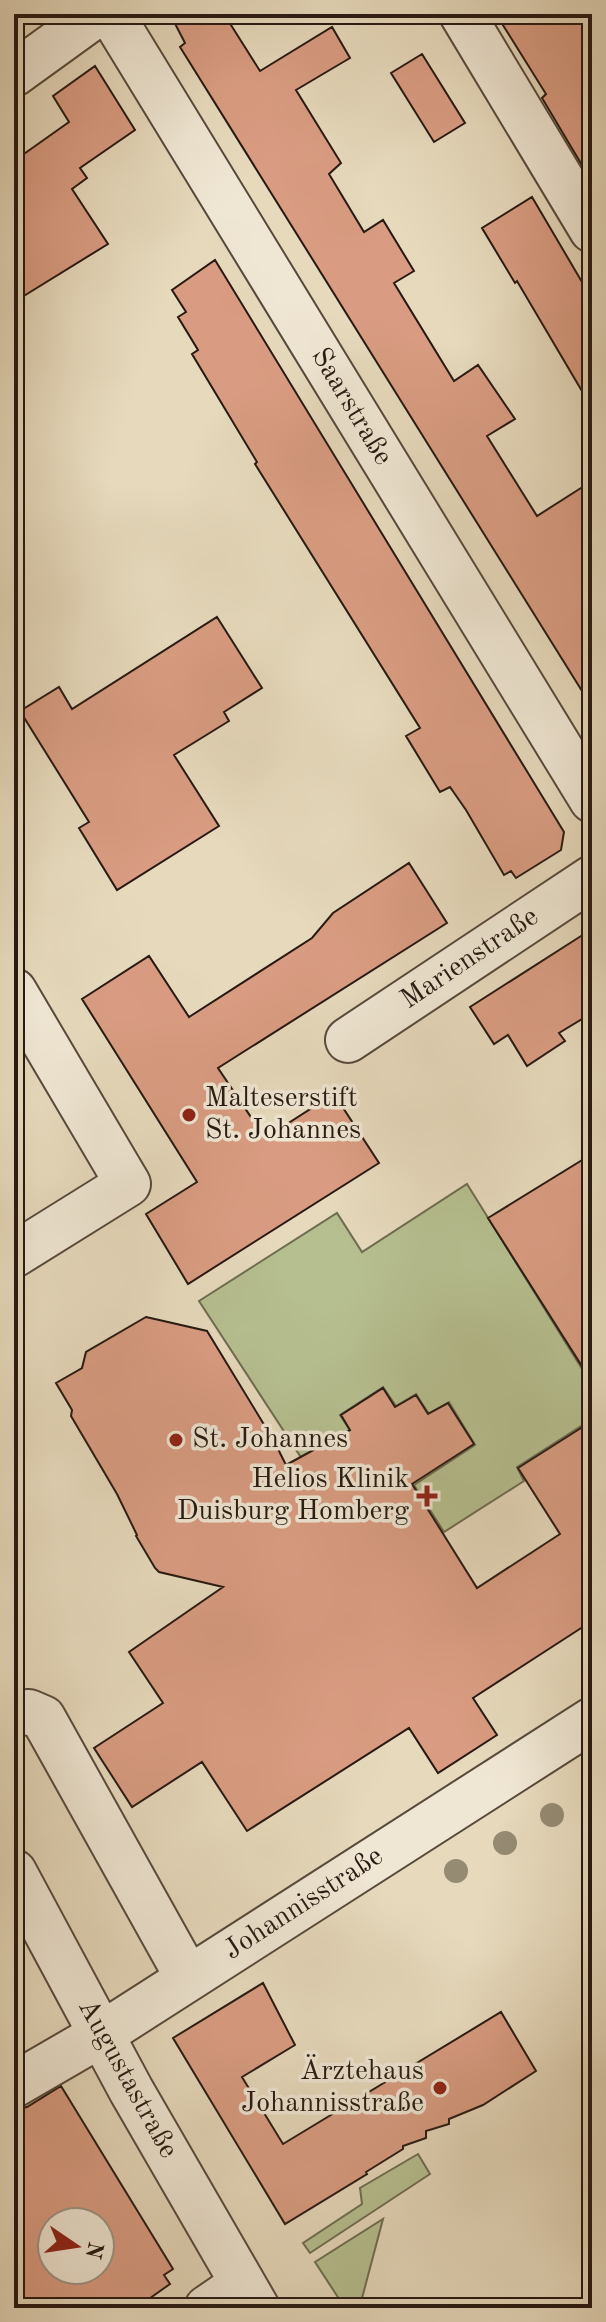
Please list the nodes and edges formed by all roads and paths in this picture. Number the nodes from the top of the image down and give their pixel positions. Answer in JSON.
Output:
{"nodes":[{"id":1,"x":97,"y":14,"type":"edge"},
{"id":2,"x":111,"y":14,"type":"edge"},
{"id":3,"x":462,"y":14,"type":"edge"},
{"id":4,"x":14,"y":74,"type":"edge"},
{"id":5,"x":592,"y":230,"type":"edge"},
{"id":6,"x":592,"y":800,"type":"edge"},
{"id":7,"x":592,"y":878,"type":"edge"},
{"id":8,"x":14,"y":991,"type":"edge"},
{"id":9,"x":348,"y":1040,"type":"dead end"},
{"id":10,"x":14,"y":1255,"type":"edge"},
{"id":11,"x":14,"y":1713,"type":"edge"},
{"id":12,"x":592,"y":1720,"type":"edge"},
{"id":13,"x":14,"y":1872,"type":"edge"},
{"id":14,"x":188,"y":1978,"type":"junction"},
{"id":15,"x":102,"y":2034,"type":"junction"},
{"id":16,"x":14,"y":2085,"type":"edge"},
{"id":17,"x":236,"y":2300,"type":"edge"}],
"edges":[{"from":1,"to":4,"type":"street"},
{"from":2,"to":6,"type":"street","name":"Saarstraße"},
{"from":3,"to":5,"type":"street"},
{"from":7,"to":9,"type":"street","name":"Marienstraße"},
{"from":8,"to":10,"type":"street"},
{"from":11,"to":14,"type":"street"},
{"from":12,"to":14,"type":"street","name":"Johannisstraße"},
{"from":13,"to":15,"type":"street","name":"Augustastraße"},
{"from":14,"to":15,"type":"street","name":"Johannisstraße"},
{"from":15,"to":16,"type":"street","name":"Johannisstraße"},
{"from":15,"to":17,"type":"street","name":"Augustastraße"}]}
